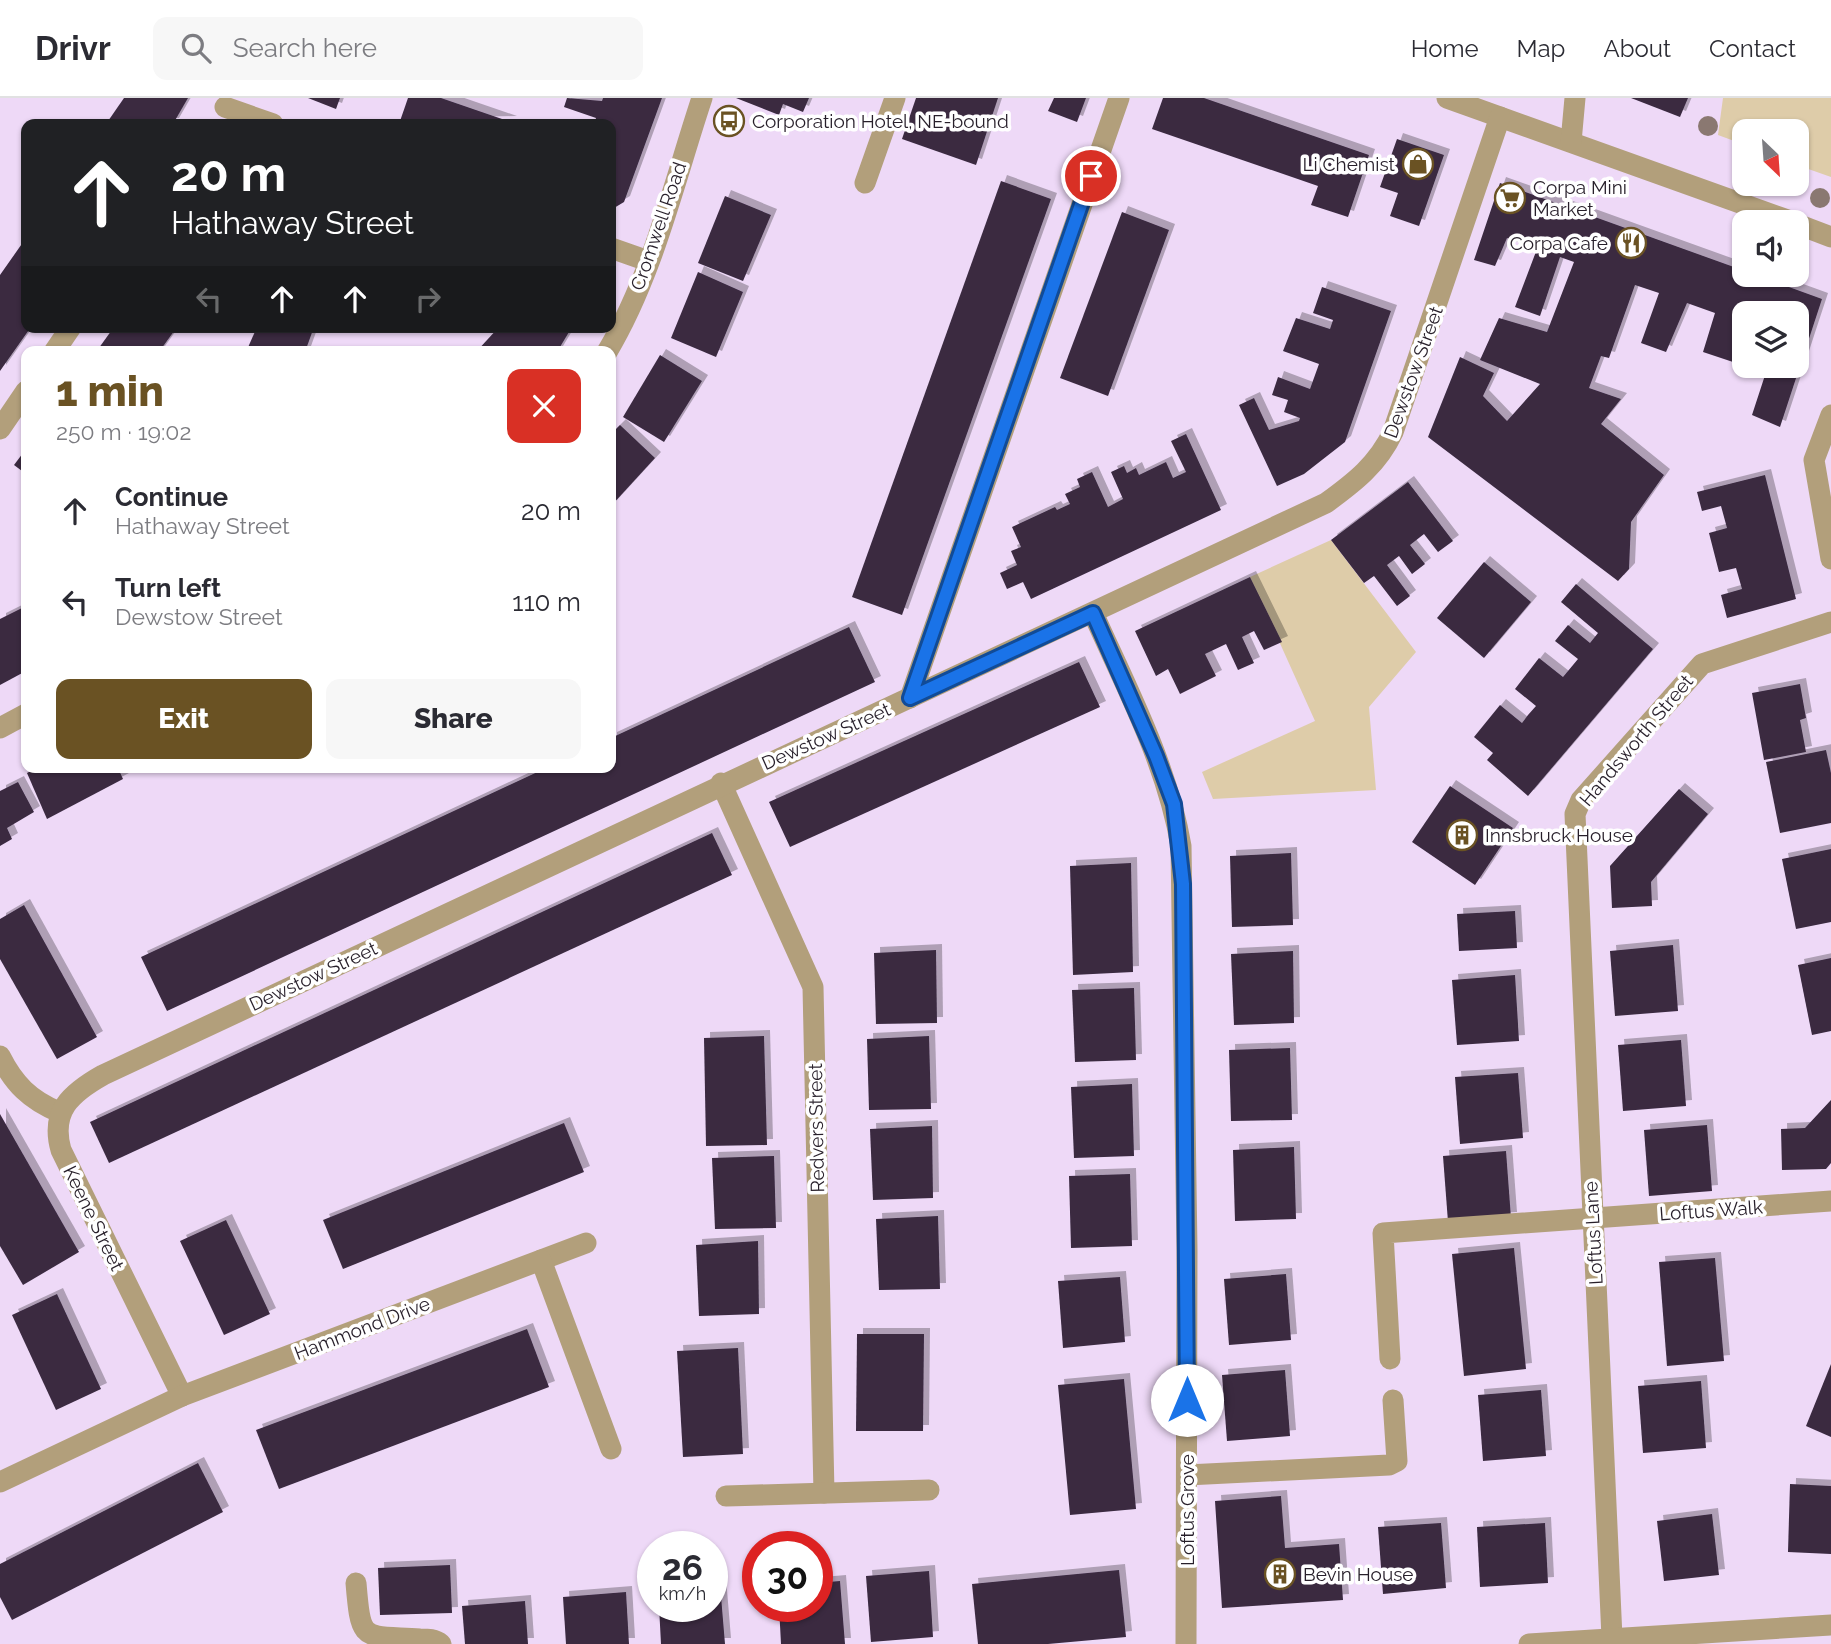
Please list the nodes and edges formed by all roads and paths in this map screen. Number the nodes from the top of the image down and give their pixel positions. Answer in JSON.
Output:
{"nodes":[{"id":1,"x":702,"y":98,"type":"edge"},
{"id":2,"x":895,"y":98,"type":"edge"},
{"id":3,"x":1119,"y":98,"type":"edge"},
{"id":4,"x":1447,"y":98,"type":"edge"},
{"id":5,"x":1575,"y":98,"type":"edge"},
{"id":6,"x":222,"y":110,"type":"edge"},
{"id":7,"x":1500,"y":117,"type":"junction"},
{"id":8,"x":255,"y":119,"type":"edge"},
{"id":9,"x":1571,"y":142,"type":"junction"},
{"id":10,"x":865,"y":183,"type":"dead end"},
{"id":11,"x":1759,"y":210,"type":"edge"},
{"id":12,"x":1809,"y":228,"type":"edge"},
{"id":13,"x":1831,"y":237,"type":"edge"},
{"id":14,"x":616,"y":250,"type":"edge"},
{"id":15,"x":648,"y":261,"type":"junction"},
{"id":16,"x":611,"y":346,"type":"edge"},
{"id":17,"x":21,"y":398,"type":"edge"},
{"id":18,"x":1831,"y":415,"type":"edge"},
{"id":19,"x":0,"y":429,"type":"edge"},
{"id":20,"x":1831,"y":559,"type":"edge"},
{"id":21,"x":1093,"y":613,"type":"junction"},
{"id":22,"x":1831,"y":622,"type":"edge"},
{"id":23,"x":910,"y":698,"type":"junction"},
{"id":24,"x":21,"y":717,"type":"edge"},
{"id":25,"x":0,"y":728,"type":"edge"},
{"id":26,"x":721,"y":783,"type":"junction"},
{"id":27,"x":1575,"y":828,"type":"joint"},
{"id":28,"x":0,"y":1056,"type":"edge"},
{"id":29,"x":59,"y":1112,"type":"junction"},
{"id":30,"x":1831,"y":1201,"type":"edge"},
{"id":31,"x":1592,"y":1218,"type":"junction"},
{"id":32,"x":586,"y":1243,"type":"dead end"},
{"id":33,"x":541,"y":1260,"type":"junction"},
{"id":34,"x":1390,"y":1359,"type":"dead end"},
{"id":35,"x":182,"y":1396,"type":"junction"},
{"id":36,"x":1393,"y":1400,"type":"dead end"},
{"id":37,"x":611,"y":1449,"type":"dead end"},
{"id":38,"x":1187,"y":1475,"type":"junction"},
{"id":39,"x":0,"y":1482,"type":"edge"},
{"id":40,"x":929,"y":1490,"type":"dead end"},
{"id":41,"x":824,"y":1493,"type":"junction"},
{"id":42,"x":726,"y":1496,"type":"dead end"},
{"id":43,"x":356,"y":1583,"type":"dead end"},
{"id":44,"x":1831,"y":1625,"type":"edge"},
{"id":45,"x":1612,"y":1638,"type":"junction"},
{"id":46,"x":441,"y":1644,"type":"edge"},
{"id":47,"x":1186,"y":1644,"type":"edge"},
{"id":48,"x":1529,"y":1644,"type":"edge"}],
"edges":[{"from":1,"to":15,"type":"street","name":"Cromwell Road"},
{"from":2,"to":10,"type":"street"},
{"from":3,"to":23,"type":"street"},
{"from":4,"to":7,"type":"street"},
{"from":5,"to":9,"type":"street"},
{"from":6,"to":8,"type":"street"},
{"from":7,"to":9,"type":"street"},
{"from":7,"to":21,"type":"street","name":"Dewstow Street"},
{"from":9,"to":11,"type":"street"},
{"from":12,"to":13,"type":"street"},
{"from":14,"to":15,"type":"street"},
{"from":15,"to":16,"type":"street","name":"Cromwell Road"},
{"from":17,"to":19,"type":"street"},
{"from":18,"to":20,"type":"street"},
{"from":21,"to":23,"type":"street","name":"Dewstow Street"},
{"from":21,"to":38,"type":"street","name":"Loftus Grove"},
{"from":22,"to":27,"type":"street","name":"Handsworth Street"},
{"from":23,"to":26,"type":"street","name":"Dewstow Street"},
{"from":24,"to":25,"type":"street"},
{"from":26,"to":29,"type":"street","name":"Dewstow Street"},
{"from":26,"to":41,"type":"street","name":"Redvers Street"},
{"from":27,"to":31,"type":"street","name":"Loftus Lane"},
{"from":28,"to":29,"type":"street"},
{"from":29,"to":35,"type":"street","name":"Keene Street"},
{"from":30,"to":31,"type":"street","name":"Loftus Walk"},
{"from":31,"to":34,"type":"street","name":"Loftus Walk"},
{"from":31,"to":45,"type":"street","name":"Loftus Lane"},
{"from":32,"to":33,"type":"street","name":"Hammond Drive"},
{"from":33,"to":35,"type":"street","name":"Hammond Drive"},
{"from":33,"to":37,"type":"street"},
{"from":35,"to":39,"type":"street","name":"Hammond Drive"},
{"from":36,"to":38,"type":"street"},
{"from":38,"to":47,"type":"street","name":"Loftus Grove"},
{"from":40,"to":41,"type":"street"},
{"from":41,"to":42,"type":"street"},
{"from":43,"to":46,"type":"street"},
{"from":44,"to":45,"type":"street"},
{"from":45,"to":48,"type":"street"}]}
